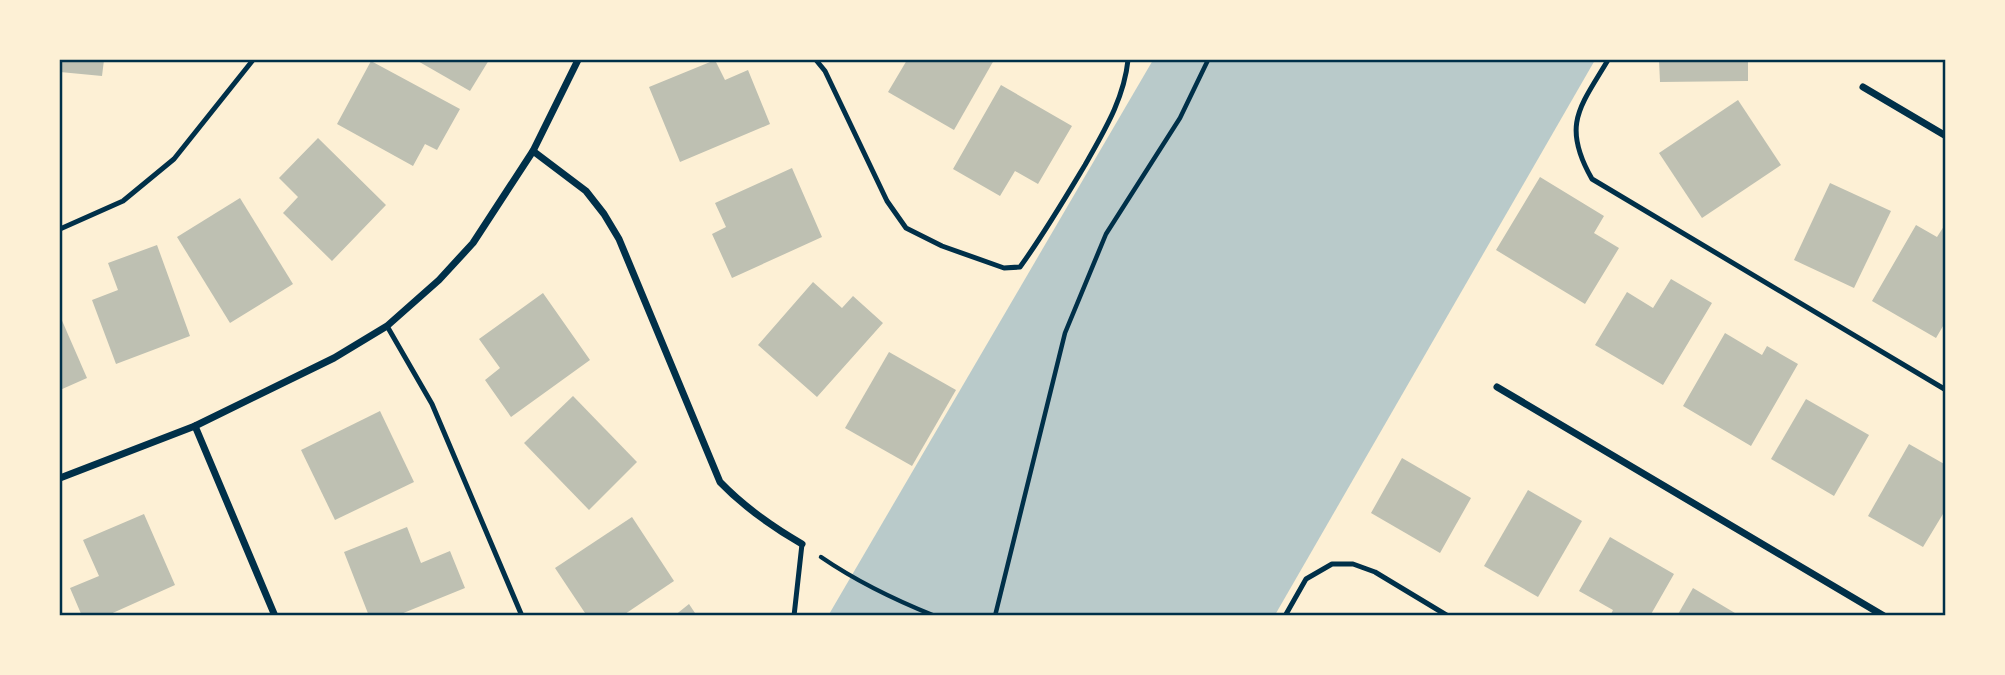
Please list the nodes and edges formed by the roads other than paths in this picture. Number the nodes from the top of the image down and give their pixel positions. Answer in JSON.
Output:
{"nodes":[{"id":1,"x":253,"y":60,"type":"edge"},
{"id":2,"x":578,"y":60,"type":"edge"},
{"id":3,"x":816,"y":60,"type":"edge"},
{"id":4,"x":1128,"y":60,"type":"edge"},
{"id":5,"x":1608,"y":60,"type":"edge"},
{"id":6,"x":1863,"y":87,"type":"dead end"},
{"id":7,"x":1945,"y":135,"type":"edge"},
{"id":8,"x":533,"y":151,"type":"junction"},
{"id":9,"x":60,"y":229,"type":"edge"},
{"id":10,"x":387,"y":326,"type":"junction"},
{"id":11,"x":1497,"y":387,"type":"dead end"},
{"id":12,"x":1945,"y":390,"type":"edge"},
{"id":13,"x":195,"y":426,"type":"junction"},
{"id":14,"x":60,"y":478,"type":"edge"},
{"id":15,"x":802,"y":544,"type":"joint"},
{"id":16,"x":275,"y":615,"type":"edge"},
{"id":17,"x":522,"y":615,"type":"edge"},
{"id":18,"x":793,"y":615,"type":"edge"},
{"id":19,"x":1285,"y":615,"type":"edge"},
{"id":20,"x":1448,"y":615,"type":"edge"},
{"id":21,"x":1884,"y":615,"type":"edge"}],
"edges":[{"from":1,"to":9,"type":"lane"},
{"from":2,"to":8,"type":"street"},
{"from":3,"to":4,"type":"lane"},
{"from":5,"to":12,"type":"lane"},
{"from":6,"to":7,"type":"street"},
{"from":8,"to":10,"type":"street"},
{"from":8,"to":15,"type":"street"},
{"from":10,"to":13,"type":"street"},
{"from":10,"to":17,"type":"lane"},
{"from":11,"to":21,"type":"street"},
{"from":13,"to":14,"type":"street"},
{"from":13,"to":16,"type":"street"},
{"from":15,"to":18,"type":"lane"},
{"from":19,"to":20,"type":"lane"}]}
